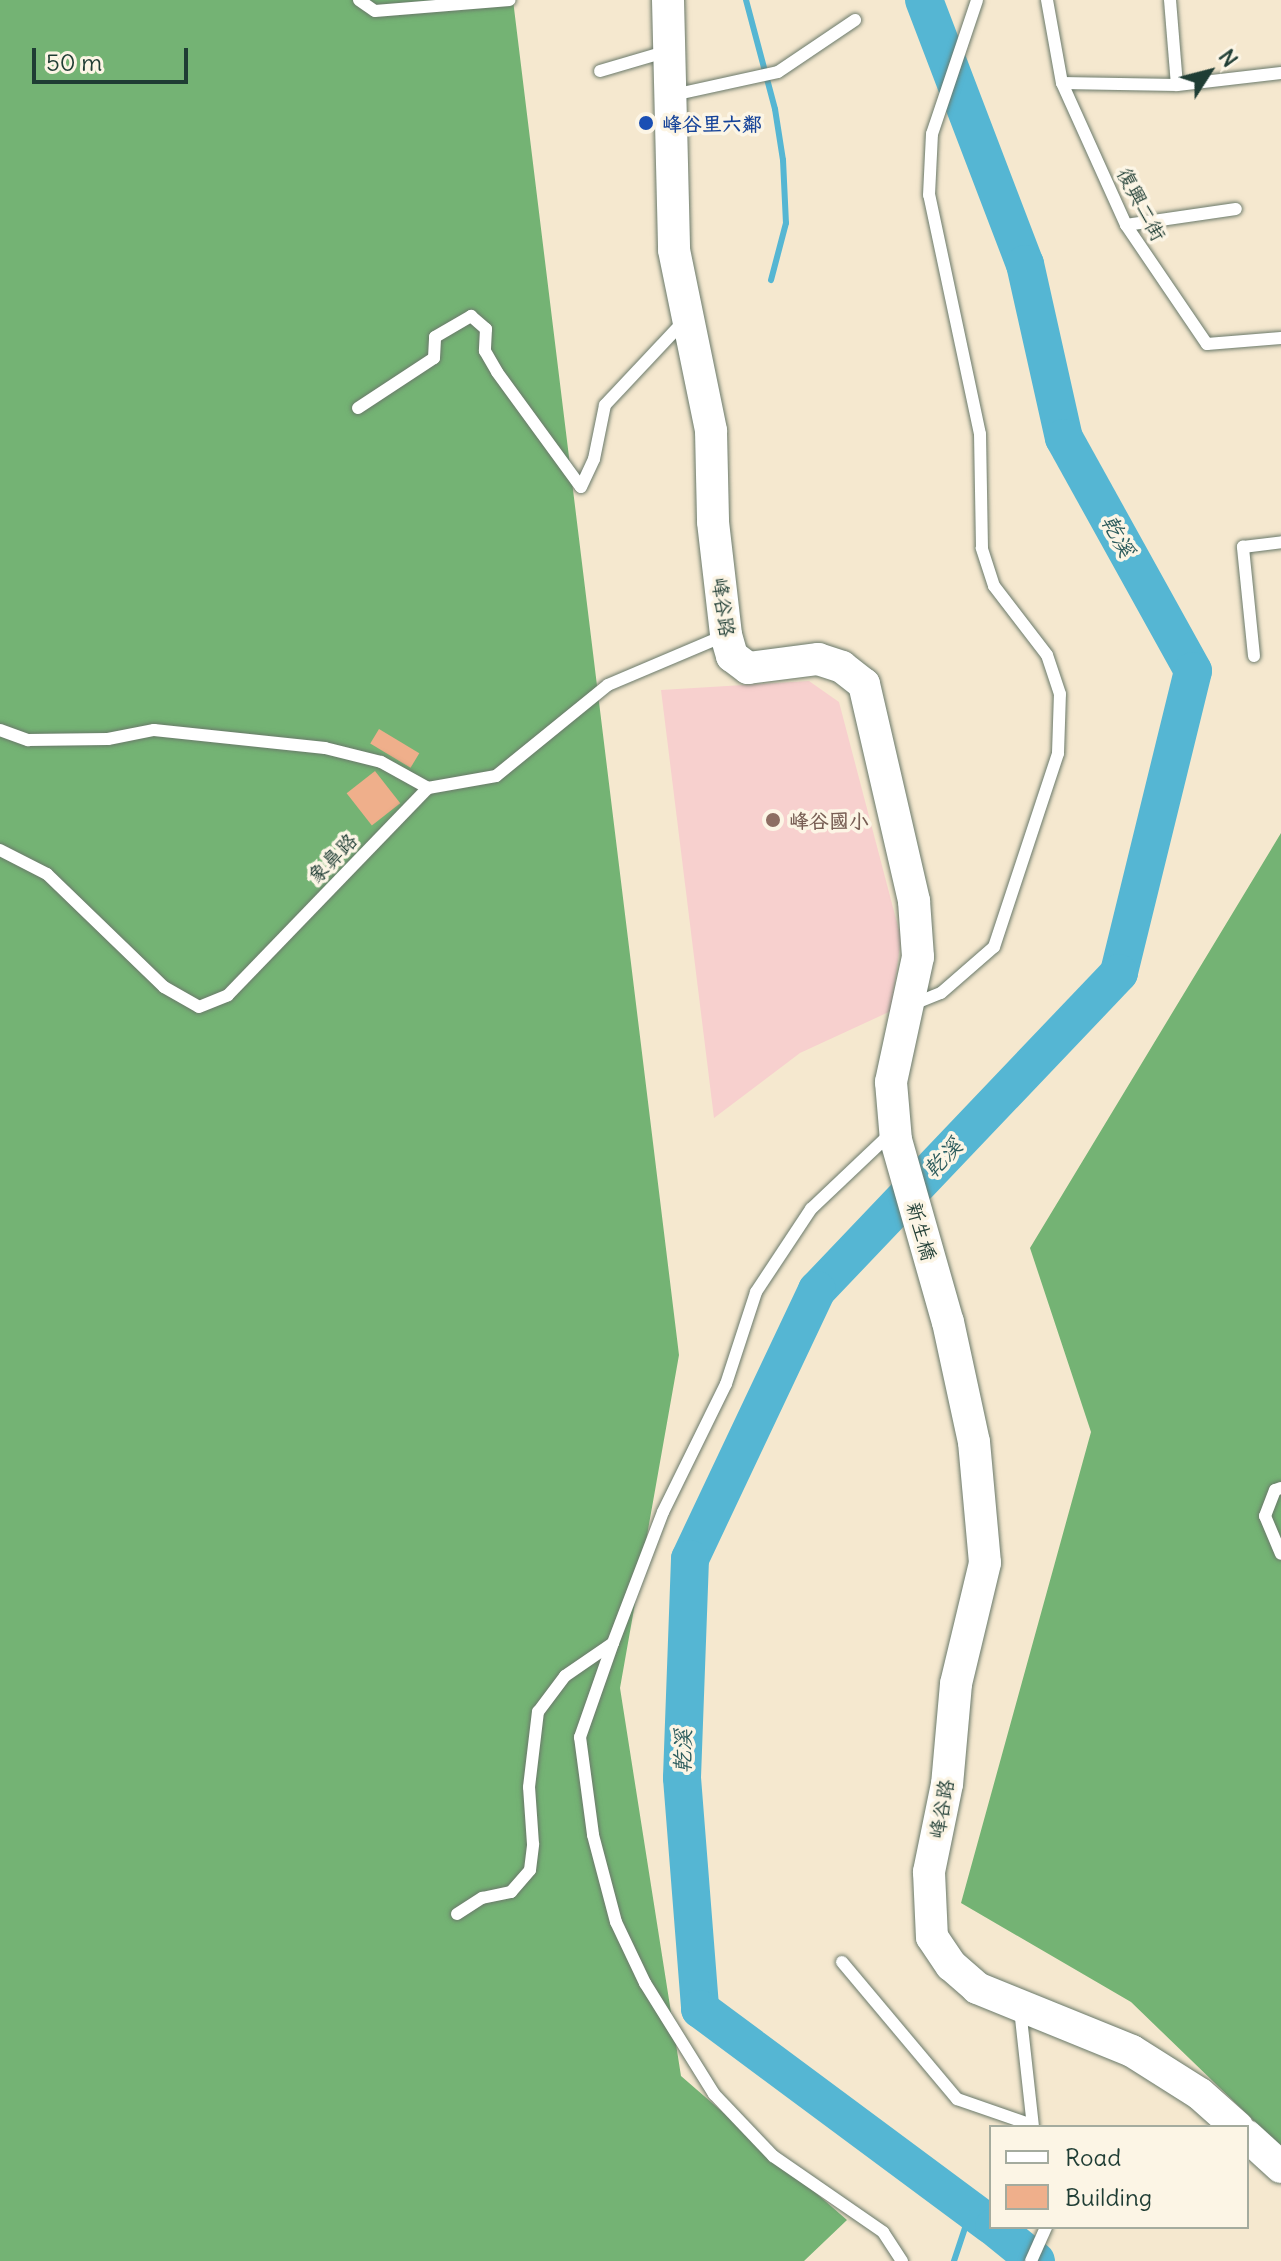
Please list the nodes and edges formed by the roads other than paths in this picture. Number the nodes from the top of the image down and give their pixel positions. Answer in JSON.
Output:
{"nodes":[{"id":1,"x":359,"y":0,"type":"edge"},
{"id":2,"x":510,"y":0,"type":"edge"},
{"id":3,"x":668,"y":0,"type":"edge"},
{"id":4,"x":977,"y":0,"type":"edge"},
{"id":5,"x":1047,"y":0,"type":"edge"},
{"id":6,"x":1170,"y":0,"type":"edge"},
{"id":7,"x":471,"y":2,"type":"edge"},
{"id":8,"x":855,"y":20,"type":"dead end"},
{"id":9,"x":671,"y":50,"type":"junction"},
{"id":10,"x":600,"y":71,"type":"dead end"},
{"id":11,"x":1281,"y":73,"type":"edge"},
{"id":12,"x":1062,"y":83,"type":"junction"},
{"id":13,"x":1177,"y":85,"type":"junction"},
{"id":14,"x":673,"y":95,"type":"junction"},
{"id":15,"x":1236,"y":209,"type":"dead end"},
{"id":16,"x":1126,"y":225,"type":"junction"},
{"id":17,"x":689,"y":316,"type":"junction"},
{"id":18,"x":1281,"y":338,"type":"edge"},
{"id":19,"x":358,"y":408,"type":"dead end"},
{"id":20,"x":1281,"y":542,"type":"edge"},
{"id":21,"x":726,"y":635,"type":"junction"},
{"id":22,"x":1254,"y":656,"type":"dead end"},
{"id":23,"x":0,"y":730,"type":"edge"},
{"id":24,"x":428,"y":788,"type":"junction"},
{"id":25,"x":0,"y":850,"type":"edge"},
{"id":26,"x":908,"y":1006,"type":"junction"},
{"id":27,"x":896,"y":1135,"type":"junction"},
{"id":28,"x":948,"y":1322,"type":"joint"},
{"id":29,"x":1281,"y":1488,"type":"edge"},
{"id":30,"x":1281,"y":1554,"type":"edge"},
{"id":31,"x":613,"y":1643,"type":"junction"},
{"id":32,"x":457,"y":1914,"type":"dead end"},
{"id":33,"x":842,"y":1962,"type":"dead end"},
{"id":34,"x":1020,"y":2006,"type":"junction"},
{"id":35,"x":1029,"y":2125,"type":"edge"},
{"id":36,"x":1032,"y":2125,"type":"edge"},
{"id":37,"x":1235,"y":2125,"type":"edge"},
{"id":38,"x":1249,"y":2138,"type":"edge"},
{"id":39,"x":1280,"y":2165,"type":"edge"},
{"id":40,"x":1045,"y":2229,"type":"edge"},
{"id":41,"x":902,"y":2261,"type":"edge"},
{"id":42,"x":1031,"y":2261,"type":"edge"}],
"edges":[{"from":1,"to":7,"type":"lane"},
{"from":2,"to":7,"type":"lane"},
{"from":3,"to":9,"type":"street","name":"峰谷路"},
{"from":4,"to":26,"type":"lane"},
{"from":5,"to":12,"type":"lane","name":"復興二街"},
{"from":6,"to":13,"type":"lane"},
{"from":8,"to":14,"type":"lane"},
{"from":9,"to":10,"type":"lane"},
{"from":9,"to":14,"type":"street","name":"峰谷路"},
{"from":11,"to":13,"type":"lane"},
{"from":12,"to":13,"type":"lane"},
{"from":12,"to":16,"type":"lane","name":"復興二街"},
{"from":14,"to":17,"type":"street","name":"峰谷路"},
{"from":15,"to":16,"type":"lane"},
{"from":16,"to":18,"type":"lane","name":"復興二街"},
{"from":17,"to":19,"type":"lane"},
{"from":17,"to":21,"type":"street","name":"峰谷路"},
{"from":20,"to":22,"type":"lane"},
{"from":21,"to":24,"type":"lane"},
{"from":21,"to":26,"type":"street","name":"峰谷路"},
{"from":23,"to":24,"type":"lane"},
{"from":24,"to":25,"type":"lane","name":"象鼻路"},
{"from":26,"to":27,"type":"street","name":"峰谷路"},
{"from":27,"to":28,"type":"street","name":"新生橋"},
{"from":27,"to":31,"type":"lane"},
{"from":28,"to":34,"type":"street","name":"峰谷路"},
{"from":29,"to":30,"type":"lane"},
{"from":31,"to":32,"type":"lane"},
{"from":31,"to":41,"type":"lane"},
{"from":33,"to":35,"type":"lane"},
{"from":34,"to":36,"type":"lane"},
{"from":34,"to":37,"type":"street","name":"峰谷路"},
{"from":38,"to":39,"type":"street"},
{"from":40,"to":42,"type":"lane"}]}
